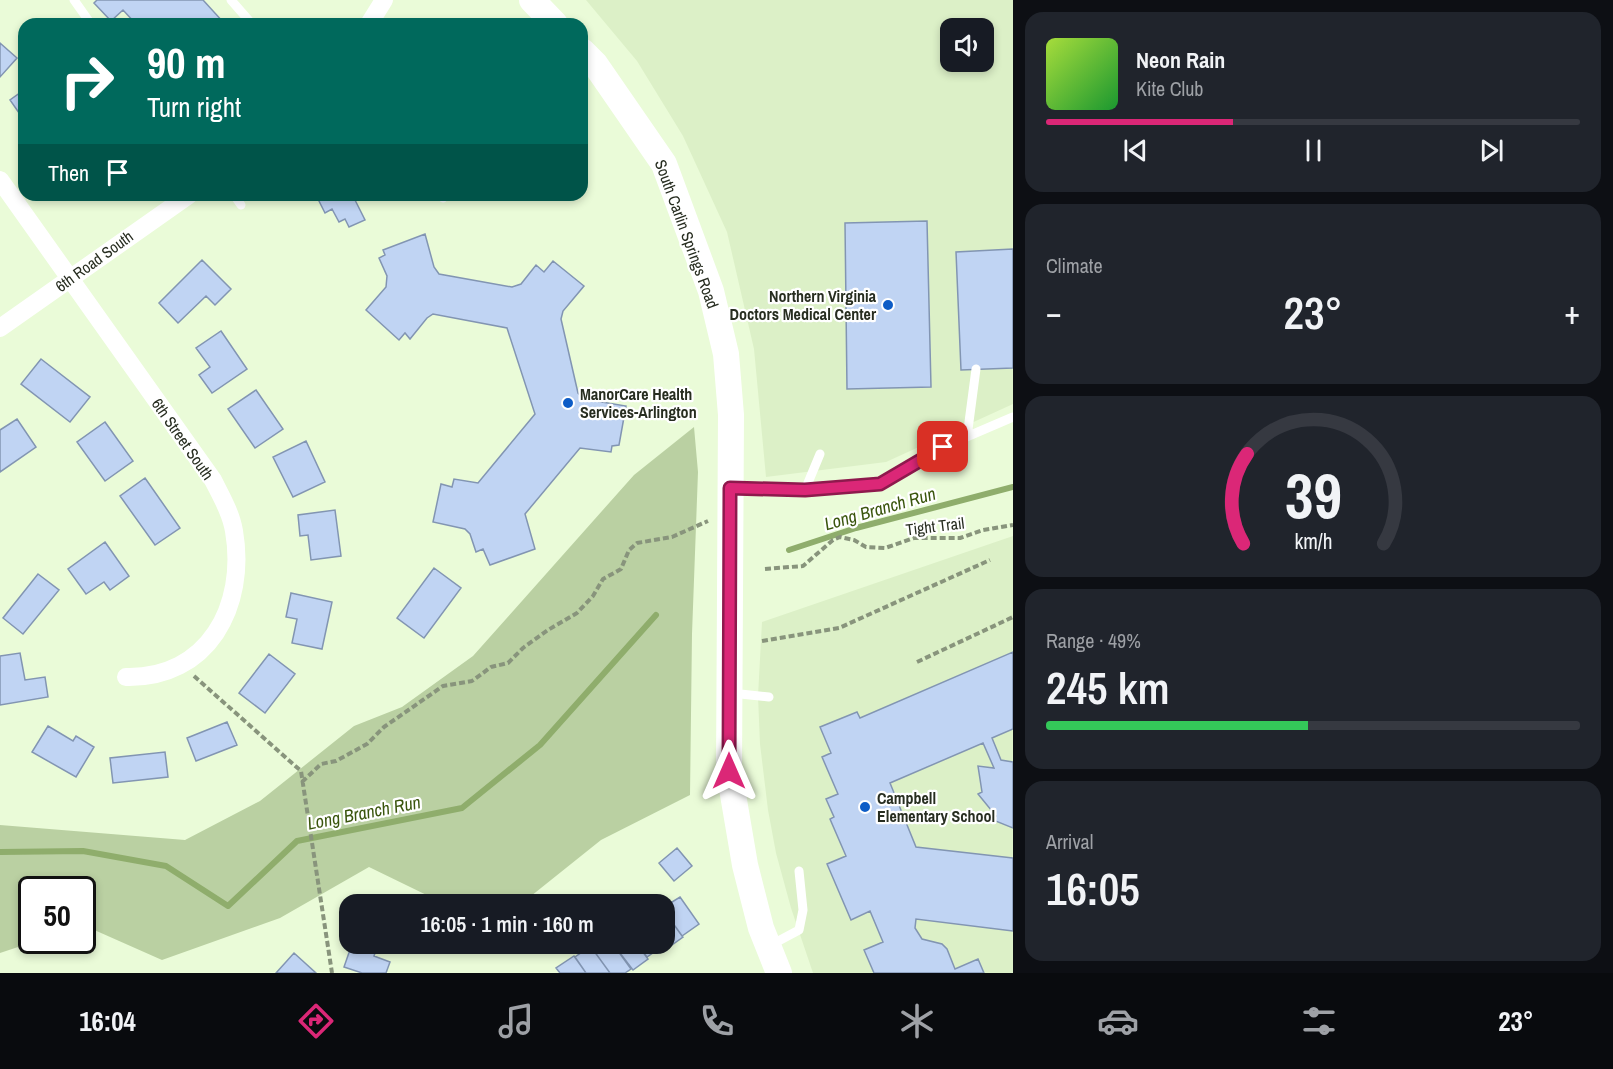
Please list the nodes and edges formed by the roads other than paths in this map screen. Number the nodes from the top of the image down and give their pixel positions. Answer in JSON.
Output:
{"nodes":[{"id":1,"x":74,"y":0,"type":"edge"},
{"id":2,"x":231,"y":0,"type":"edge"},
{"id":3,"x":384,"y":0,"type":"edge"},
{"id":4,"x":531,"y":0,"type":"edge"},
{"id":5,"x":87,"y":18,"type":"edge"},
{"id":6,"x":247,"y":18,"type":"edge"},
{"id":7,"x":373,"y":18,"type":"edge"},
{"id":8,"x":549,"y":18,"type":"edge"},
{"id":9,"x":588,"y":57,"type":"edge"},
{"id":10,"x":0,"y":180,"type":"edge"},
{"id":11,"x":180,"y":201,"type":"edge"},
{"id":12,"x":238,"y":201,"type":"edge"},
{"id":13,"x":241,"y":205,"type":"dead end"},
{"id":14,"x":70,"y":279,"type":"junction"},
{"id":15,"x":0,"y":328,"type":"edge"},
{"id":16,"x":976,"y":369,"type":"dead end"},
{"id":17,"x":1013,"y":417,"type":"edge"},
{"id":18,"x":926,"y":432,"type":"dead end"},
{"id":19,"x":967,"y":437,"type":"junction"},
{"id":20,"x":936,"y":452,"type":"junction"},
{"id":21,"x":820,"y":454,"type":"dead end"},
{"id":22,"x":805,"y":490,"type":"junction"},
{"id":23,"x":730,"y":500,"type":"junction"},
{"id":24,"x":126,"y":677,"type":"dead end"},
{"id":25,"x":728,"y":693,"type":"junction"},
{"id":26,"x":769,"y":697,"type":"dead end"},
{"id":27,"x":799,"y":871,"type":"dead end"},
{"id":28,"x":767,"y":946,"type":"junction"},
{"id":29,"x":779,"y":973,"type":"edge"}],
"edges":[{"from":1,"to":5,"type":"lane"},
{"from":2,"to":6,"type":"lane"},
{"from":3,"to":7,"type":"street"},
{"from":4,"to":8,"type":"main road"},
{"from":9,"to":23,"type":"main road","name":"South Carlin Springs Road"},
{"from":10,"to":14,"type":"street","name":"6th Street South"},
{"from":11,"to":14,"type":"street","name":"6th Road South"},
{"from":12,"to":13,"type":"lane"},
{"from":14,"to":15,"type":"street","name":"6th Road South"},
{"from":14,"to":24,"type":"street","name":"6th Street South"},
{"from":16,"to":19,"type":"lane"},
{"from":17,"to":19,"type":"lane"},
{"from":18,"to":20,"type":"lane"},
{"from":19,"to":20,"type":"lane"},
{"from":20,"to":22,"type":"lane"},
{"from":21,"to":22,"type":"lane"},
{"from":22,"to":23,"type":"lane"},
{"from":23,"to":25,"type":"main road","name":"South Carlin Springs Road"},
{"from":25,"to":26,"type":"lane"},
{"from":25,"to":28,"type":"main road","name":"South Carlin Springs Road"},
{"from":27,"to":28,"type":"lane"},
{"from":28,"to":29,"type":"main road","name":"South Carlin Springs Road"}]}
